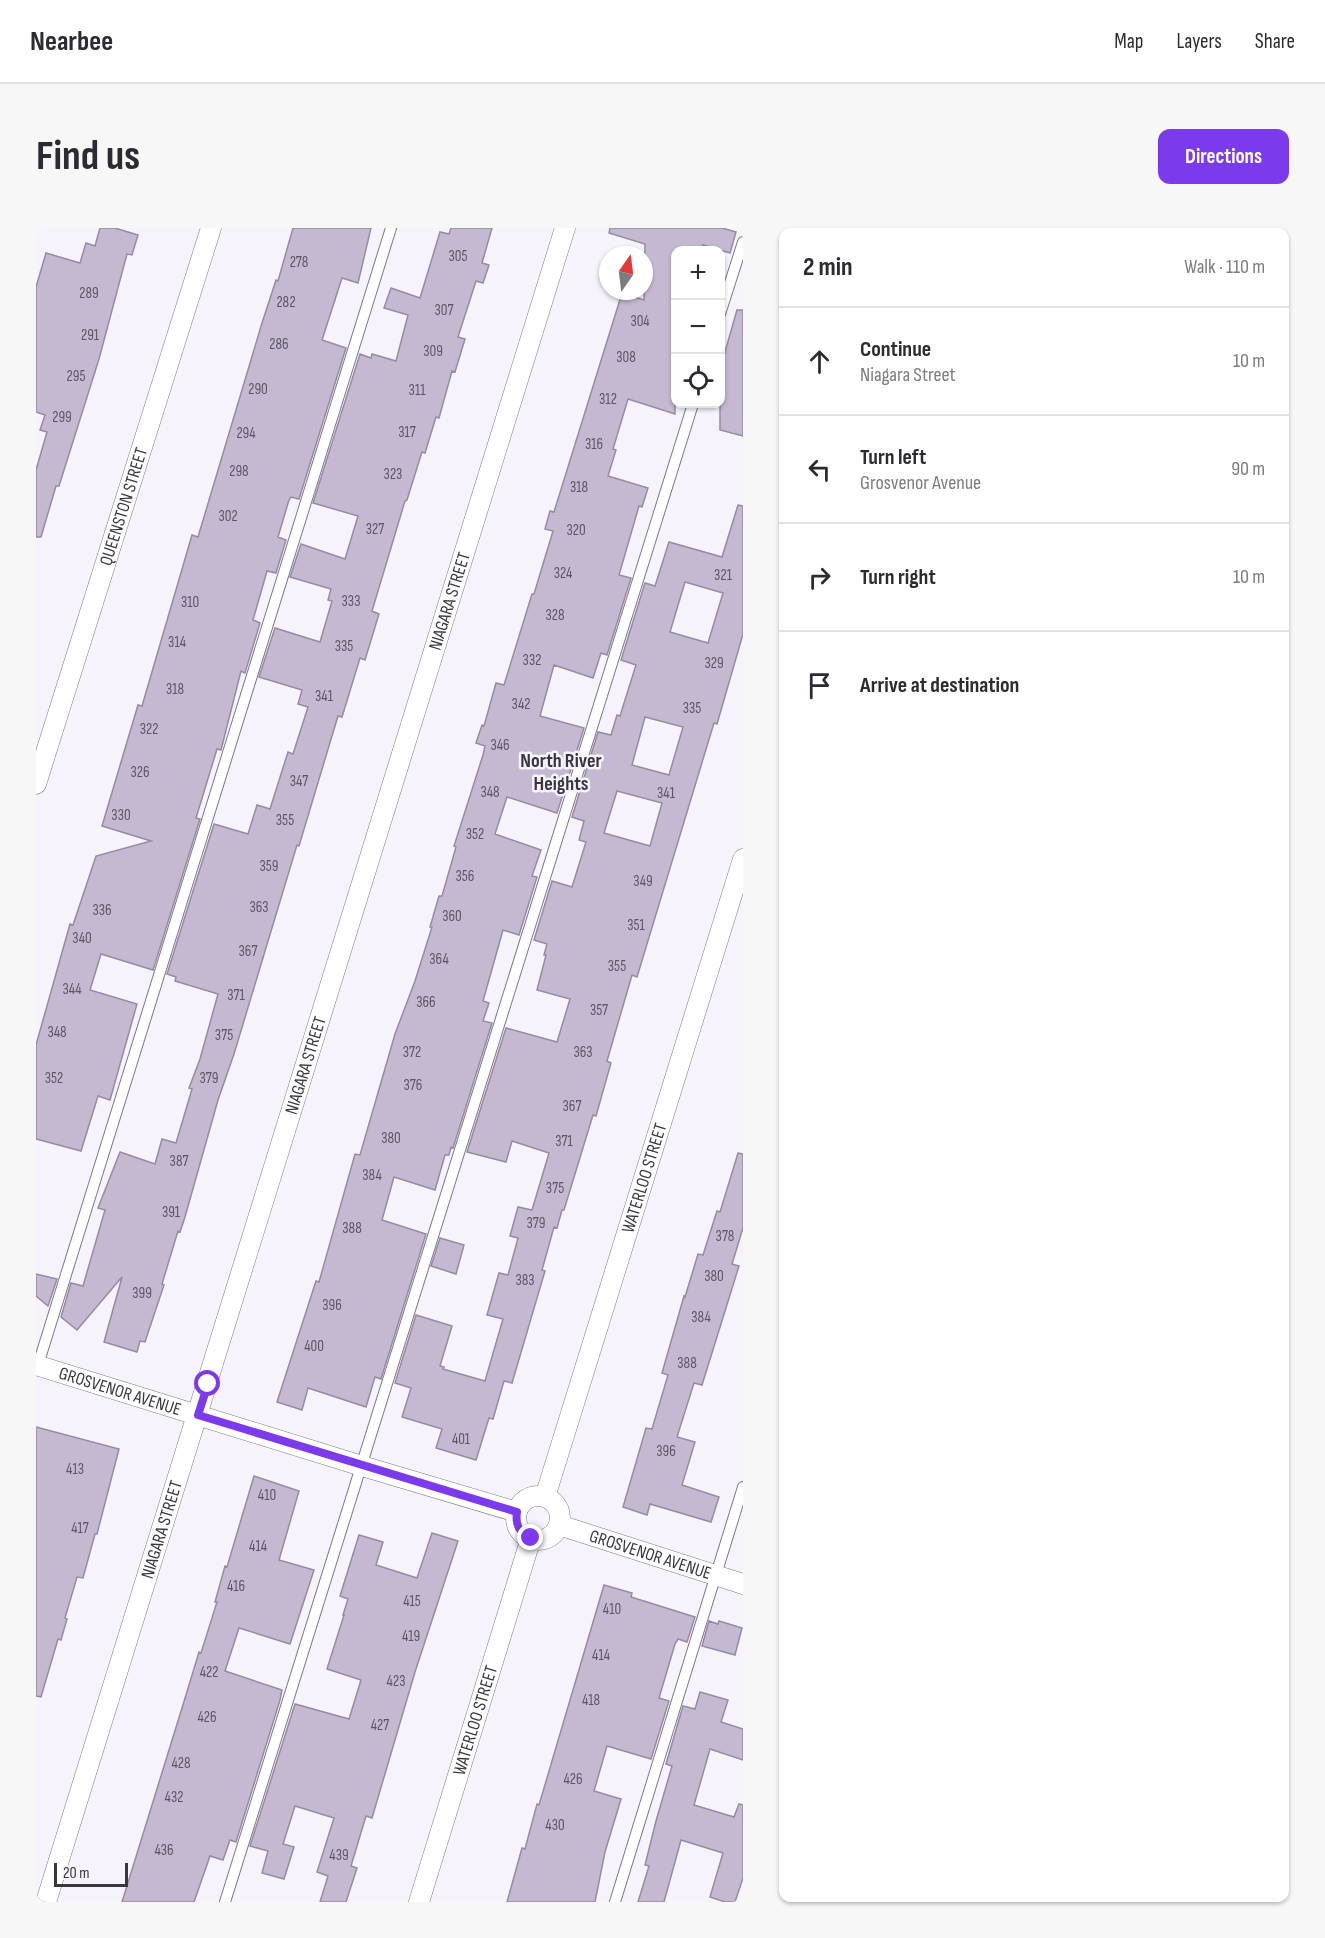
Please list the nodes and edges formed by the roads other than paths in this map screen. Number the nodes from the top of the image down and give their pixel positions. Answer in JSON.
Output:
{"nodes":[{"id":1,"x":211,"y":228,"type":"edge"},
{"id":2,"x":391,"y":228,"type":"edge"},
{"id":3,"x":566,"y":228,"type":"edge"},
{"id":4,"x":743,"y":242,"type":"edge"},
{"id":5,"x":724,"y":300,"type":"edge"},
{"id":6,"x":692,"y":408,"type":"edge"},
{"id":7,"x":36,"y":784,"type":"edge"},
{"id":8,"x":743,"y":859,"type":"edge"},
{"id":9,"x":37,"y":1367,"type":"edge"},
{"id":10,"x":198,"y":1415,"type":"junction"},
{"id":11,"x":362,"y":1466,"type":"junction"},
{"id":12,"x":743,"y":1487,"type":"edge"},
{"id":13,"x":545,"y":1497,"type":"junction"},
{"id":14,"x":517,"y":1512,"type":"junction"},
{"id":15,"x":559,"y":1525,"type":"junction"},
{"id":16,"x":531,"y":1538,"type":"junction"},
{"id":17,"x":716,"y":1575,"type":"junction"},
{"id":18,"x":743,"y":1584,"type":"edge"},
{"id":19,"x":46,"y":1902,"type":"edge"},
{"id":20,"x":225,"y":1902,"type":"edge"},
{"id":21,"x":419,"y":1902,"type":"edge"},
{"id":22,"x":615,"y":1902,"type":"edge"}],
"edges":[{"from":1,"to":7,"type":"street","name":"QUEENSTON STREET"},
{"from":2,"to":9,"type":"lane"},
{"from":3,"to":10,"type":"street","name":"NIAGARA STREET"},
{"from":4,"to":5,"type":"lane"},
{"from":6,"to":11,"type":"lane"},
{"from":8,"to":13,"type":"street","name":"WATERLOO STREET"},
{"from":9,"to":10,"type":"street","name":"GROSVENOR AVENUE"},
{"from":10,"to":11,"type":"street","name":"GROSVENOR AVENUE"},
{"from":10,"to":19,"type":"street","name":"NIAGARA STREET"},
{"from":11,"to":14,"type":"street","name":"GROSVENOR AVENUE"},
{"from":11,"to":20,"type":"lane"},
{"from":12,"to":17,"type":"lane"},
{"from":13,"to":14,"type":"street"},
{"from":13,"to":15,"type":"street"},
{"from":14,"to":16,"type":"street"},
{"from":15,"to":16,"type":"street"},
{"from":15,"to":17,"type":"street","name":"GROSVENOR AVENUE"},
{"from":16,"to":21,"type":"street","name":"WATERLOO STREET"},
{"from":17,"to":18,"type":"street","name":"GROSVENOR AVENUE"},
{"from":17,"to":22,"type":"lane"}]}
